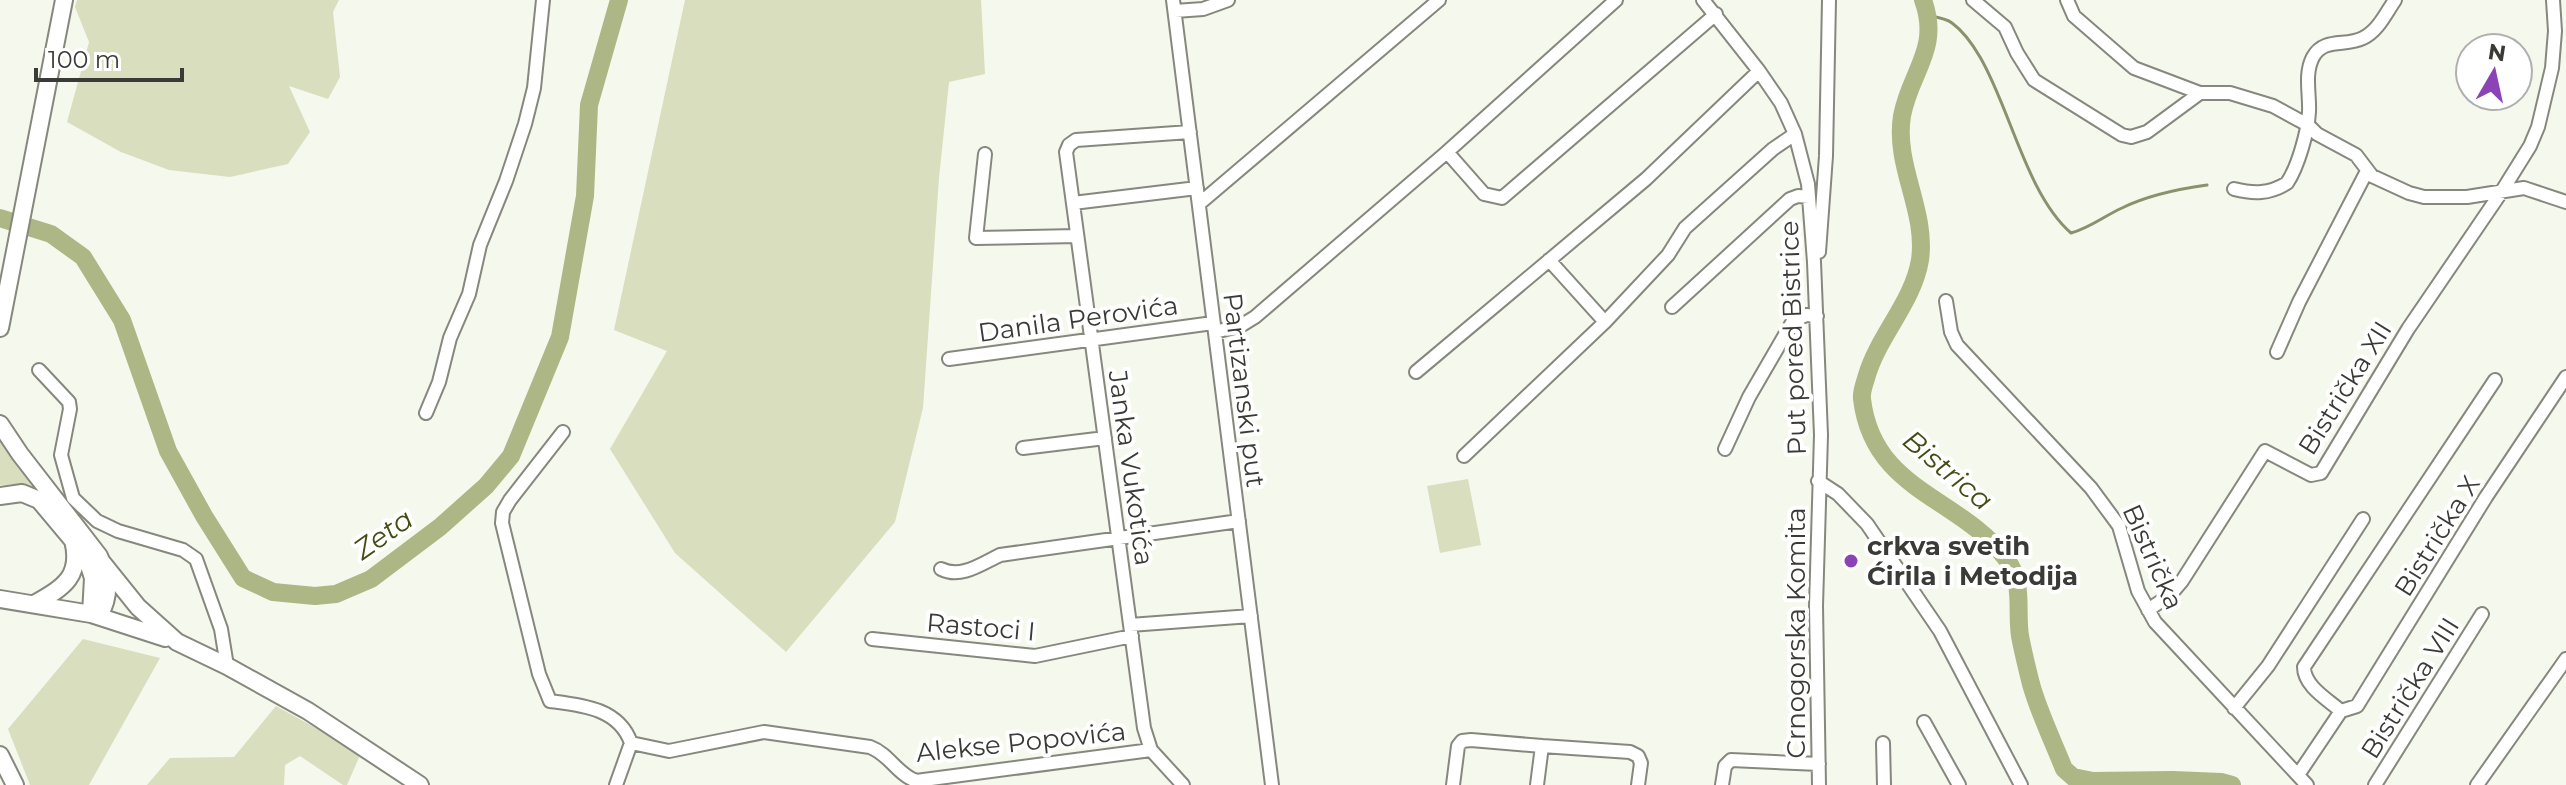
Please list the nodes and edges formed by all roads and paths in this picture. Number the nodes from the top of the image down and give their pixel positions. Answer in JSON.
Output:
{"nodes":[{"id":1,"x":64,"y":0,"type":"edge"},
{"id":2,"x":543,"y":0,"type":"edge"},
{"id":3,"x":1228,"y":0,"type":"edge"},
{"id":4,"x":1439,"y":0,"type":"edge"},
{"id":5,"x":1616,"y":0,"type":"edge"},
{"id":6,"x":1703,"y":0,"type":"edge"},
{"id":7,"x":1829,"y":0,"type":"edge"},
{"id":8,"x":1973,"y":0,"type":"edge"},
{"id":9,"x":2067,"y":0,"type":"edge"},
{"id":10,"x":2395,"y":0,"type":"edge"},
{"id":11,"x":2553,"y":0,"type":"edge"},
{"id":12,"x":1174,"y":6,"type":"edge"},
{"id":13,"x":1716,"y":14,"type":"junction"},
{"id":14,"x":1759,"y":71,"type":"junction"},
{"id":15,"x":2200,"y":93,"type":"junction"},
{"id":16,"x":2308,"y":125,"type":"junction"},
{"id":17,"x":1190,"y":132,"type":"junction"},
{"id":18,"x":1795,"y":134,"type":"junction"},
{"id":19,"x":1447,"y":152,"type":"junction"},
{"id":20,"x":985,"y":154,"type":"dead end"},
{"id":21,"x":2367,"y":171,"type":"junction"},
{"id":22,"x":1825,"y":184,"type":"junction"},
{"id":23,"x":1197,"y":188,"type":"junction"},
{"id":24,"x":2234,"y":189,"type":"dead end"},
{"id":25,"x":1809,"y":190,"type":"junction"},
{"id":26,"x":2502,"y":191,"type":"junction"},
{"id":27,"x":2566,"y":202,"type":"edge"},
{"id":28,"x":1073,"y":203,"type":"junction"},
{"id":29,"x":1199,"y":204,"type":"junction"},
{"id":30,"x":1077,"y":236,"type":"junction"},
{"id":31,"x":1549,"y":260,"type":"junction"},
{"id":32,"x":1814,"y":262,"type":"junction"},
{"id":33,"x":1946,"y":301,"type":"dead end"},
{"id":34,"x":1672,"y":307,"type":"dead end"},
{"id":35,"x":1817,"y":316,"type":"junction"},
{"id":36,"x":1605,"y":322,"type":"junction"},
{"id":37,"x":1214,"y":327,"type":"junction"},
{"id":38,"x":0,"y":328,"type":"edge"},
{"id":39,"x":1091,"y":338,"type":"junction"},
{"id":40,"x":2277,"y":352,"type":"dead end"},
{"id":41,"x":949,"y":359,"type":"dead end"},
{"id":42,"x":39,"y":370,"type":"dead end"},
{"id":43,"x":1416,"y":372,"type":"dead end"},
{"id":44,"x":2566,"y":377,"type":"edge"},
{"id":45,"x":2495,"y":380,"type":"dead end"},
{"id":46,"x":426,"y":413,"type":"dead end"},
{"id":47,"x":0,"y":424,"type":"edge"},
{"id":48,"x":563,"y":432,"type":"dead end"},
{"id":49,"x":1105,"y":438,"type":"junction"},
{"id":50,"x":1023,"y":448,"type":"dead end"},
{"id":51,"x":1725,"y":449,"type":"dead end"},
{"id":52,"x":1464,"y":456,"type":"dead end"},
{"id":53,"x":1818,"y":481,"type":"junction"},
{"id":54,"x":0,"y":496,"type":"edge"},
{"id":55,"x":2363,"y":519,"type":"dead end"},
{"id":56,"x":1239,"y":521,"type":"junction"},
{"id":57,"x":1119,"y":537,"type":"junction"},
{"id":58,"x":73,"y":540,"type":"junction"},
{"id":59,"x":101,"y":561,"type":"junction"},
{"id":60,"x":941,"y":569,"type":"dead end"},
{"id":61,"x":0,"y":599,"type":"edge"},
{"id":62,"x":36,"y":603,"type":"junction"},
{"id":63,"x":2148,"y":610,"type":"junction"},
{"id":64,"x":2482,"y":614,"type":"dead end"},
{"id":65,"x":95,"y":615,"type":"junction"},
{"id":66,"x":1251,"y":616,"type":"junction"},
{"id":67,"x":1131,"y":631,"type":"junction"},
{"id":68,"x":872,"y":639,"type":"dead end"},
{"id":69,"x":177,"y":642,"type":"junction"},
{"id":70,"x":2566,"y":659,"type":"edge"},
{"id":71,"x":227,"y":666,"type":"junction"},
{"id":72,"x":2234,"y":708,"type":"junction"},
{"id":73,"x":2341,"y":711,"type":"junction"},
{"id":74,"x":1924,"y":722,"type":"dead end"},
{"id":75,"x":631,"y":743,"type":"junction"},
{"id":76,"x":1883,"y":743,"type":"dead end"},
{"id":77,"x":1542,"y":746,"type":"junction"},
{"id":78,"x":1151,"y":750,"type":"junction"},
{"id":79,"x":0,"y":755,"type":"edge"},
{"id":80,"x":1819,"y":764,"type":"junction"},
{"id":81,"x":2298,"y":775,"type":"junction"},
{"id":82,"x":0,"y":780,"type":"edge"},
{"id":83,"x":915,"y":783,"type":"edge"},
{"id":84,"x":7,"y":785,"type":"edge"},
{"id":85,"x":15,"y":785,"type":"edge"},
{"id":86,"x":420,"y":785,"type":"edge"},
{"id":87,"x":616,"y":785,"type":"edge"},
{"id":88,"x":1183,"y":785,"type":"edge"},
{"id":89,"x":1272,"y":785,"type":"edge"},
{"id":90,"x":1453,"y":785,"type":"edge"},
{"id":91,"x":1537,"y":785,"type":"edge"},
{"id":92,"x":1638,"y":785,"type":"edge"},
{"id":93,"x":1722,"y":785,"type":"edge"},
{"id":94,"x":1819,"y":785,"type":"edge"},
{"id":95,"x":1884,"y":785,"type":"edge"},
{"id":96,"x":1959,"y":785,"type":"edge"},
{"id":97,"x":2021,"y":785,"type":"edge"},
{"id":98,"x":2307,"y":785,"type":"edge"},
{"id":99,"x":2375,"y":785,"type":"edge"},
{"id":100,"x":2477,"y":785,"type":"edge"}],
"edges":[{"from":1,"to":38,"type":"main road"},
{"from":2,"to":46,"type":"street"},
{"from":3,"to":12,"type":"street"},
{"from":4,"to":29,"type":"street"},
{"from":5,"to":19,"type":"street","name":"Danila Perovića"},
{"from":6,"to":13,"type":"street","name":"Put pored Bistrice"},
{"from":7,"to":22,"type":"street"},
{"from":8,"to":15,"type":"street"},
{"from":9,"to":15,"type":"street"},
{"from":10,"to":16,"type":"street"},
{"from":11,"to":26,"type":"street"},
{"from":12,"to":17,"type":"street","name":"Partizanski put"},
{"from":13,"to":14,"type":"street","name":"Put pored Bistrice"},
{"from":13,"to":19,"type":"street"},
{"from":14,"to":18,"type":"street","name":"Put pored Bistrice"},
{"from":14,"to":31,"type":"street"},
{"from":15,"to":16,"type":"street"},
{"from":16,"to":21,"type":"street"},
{"from":16,"to":24,"type":"street"},
{"from":17,"to":23,"type":"street","name":"Partizanski put"},
{"from":17,"to":28,"type":"street","name":"Janka Vukotića"},
{"from":18,"to":25,"type":"street","name":"Put pored Bistrice"},
{"from":18,"to":36,"type":"street"},
{"from":19,"to":37,"type":"street","name":"Danila Perovića"},
{"from":20,"to":30,"type":"street"},
{"from":21,"to":26,"type":"street"},
{"from":21,"to":40,"type":"street"},
{"from":22,"to":25,"type":"street"},
{"from":22,"to":32,"type":"street"},
{"from":23,"to":28,"type":"street"},
{"from":23,"to":29,"type":"street","name":"Partizanski put"},
{"from":25,"to":32,"type":"street","name":"Put pored Bistrice"},
{"from":25,"to":34,"type":"street"},
{"from":26,"to":27,"type":"street"},
{"from":26,"to":63,"type":"street","name":"Bistrička XII"},
{"from":28,"to":30,"type":"street","name":"Janka Vukotića"},
{"from":29,"to":37,"type":"street","name":"Partizanski put"},
{"from":30,"to":39,"type":"street","name":"Janka Vukotića"},
{"from":31,"to":36,"type":"street"},
{"from":31,"to":43,"type":"street"},
{"from":32,"to":35,"type":"street","name":"Put pored Bistrice"},
{"from":33,"to":63,"type":"street","name":"Bistrička"},
{"from":35,"to":51,"type":"street"},
{"from":35,"to":53,"type":"street","name":"Put pored Bistrice"},
{"from":36,"to":52,"type":"street"},
{"from":37,"to":39,"type":"street","name":"Danila Perovića"},
{"from":37,"to":56,"type":"street","name":"Partizanski put"},
{"from":39,"to":41,"type":"street","name":"Danila Perovića"},
{"from":39,"to":49,"type":"street","name":"Janka Vukotića"},
{"from":42,"to":71,"type":"street"},
{"from":44,"to":73,"type":"street","name":"Bistrička X"},
{"from":45,"to":73,"type":"street","name":"Bistrička X"},
{"from":47,"to":59,"type":"main road"},
{"from":48,"to":75,"type":"street"},
{"from":49,"to":50,"type":"street"},
{"from":49,"to":57,"type":"street","name":"Janka Vukotića"},
{"from":53,"to":80,"type":"street","name":"Crnogorska Komita"},
{"from":53,"to":97,"type":"street","name":"Put pored Bistrice"},
{"from":54,"to":58,"type":"main road"},
{"from":55,"to":72,"type":"street"},
{"from":56,"to":57,"type":"street"},
{"from":56,"to":66,"type":"street","name":"Partizanski put"},
{"from":57,"to":60,"type":"street"},
{"from":57,"to":67,"type":"street","name":"Janka Vukotića"},
{"from":58,"to":62,"type":"main road"},
{"from":58,"to":65,"type":"main road"},
{"from":59,"to":65,"type":"main road"},
{"from":59,"to":69,"type":"main road"},
{"from":61,"to":62,"type":"main road"},
{"from":62,"to":65,"type":"main road"},
{"from":63,"to":72,"type":"street","name":"Bistrička"},
{"from":64,"to":99,"type":"street","name":"Bistrička VIII"},
{"from":65,"to":69,"type":"main road"},
{"from":66,"to":67,"type":"street","name":"Rastoci I"},
{"from":66,"to":89,"type":"street","name":"Partizanski put"},
{"from":67,"to":68,"type":"street","name":"Rastoci I"},
{"from":67,"to":78,"type":"street","name":"Janka Vukotića"},
{"from":69,"to":71,"type":"main road"},
{"from":70,"to":100,"type":"street"},
{"from":71,"to":86,"type":"main road"},
{"from":72,"to":81,"type":"street","name":"Bistrička"},
{"from":73,"to":81,"type":"street","name":"Bistrička X"},
{"from":74,"to":96,"type":"street"},
{"from":75,"to":83,"type":"street","name":"Alekse Popovića"},
{"from":75,"to":87,"type":"street"},
{"from":76,"to":95,"type":"street"},
{"from":77,"to":90,"type":"street"},
{"from":77,"to":91,"type":"street"},
{"from":77,"to":92,"type":"street"},
{"from":78,"to":83,"type":"street","name":"Alekse Popovića"},
{"from":78,"to":88,"type":"street","name":"Janka Vukotića"},
{"from":79,"to":85,"type":"main road"},
{"from":80,"to":93,"type":"street"},
{"from":80,"to":94,"type":"street","name":"Crnogorska Komita"},
{"from":81,"to":98,"type":"street","name":"Bistrička"},
{"from":82,"to":84,"type":"main road"}]}
